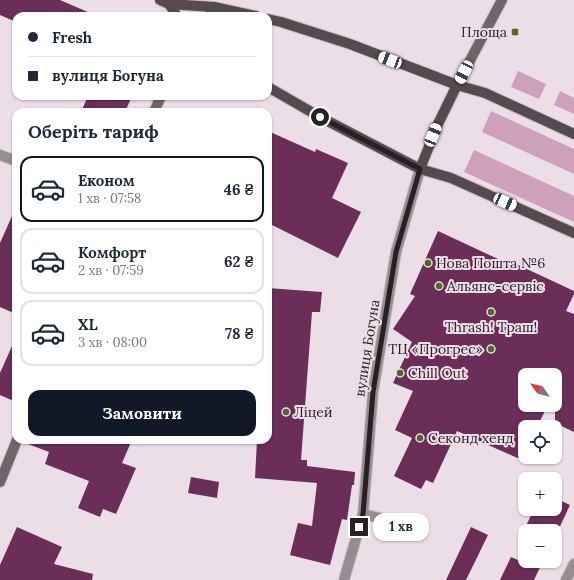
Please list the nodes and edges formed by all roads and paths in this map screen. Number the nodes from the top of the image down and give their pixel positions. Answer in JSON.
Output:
{"nodes":[{"id":1,"x":502,"y":0,"type":"edge"},
{"id":2,"x":165,"y":2,"type":"edge"},
{"id":3,"x":216,"y":3,"type":"edge"},
{"id":4,"x":174,"y":12,"type":"edge"},
{"id":5,"x":211,"y":12,"type":"edge"},
{"id":6,"x":244,"y":12,"type":"edge"},
{"id":7,"x":272,"y":20,"type":"edge"},
{"id":8,"x":457,"y":85,"type":"junction"},
{"id":9,"x":272,"y":89,"type":"edge"},
{"id":10,"x":574,"y":134,"type":"edge"},
{"id":11,"x":0,"y":155,"type":"edge"},
{"id":12,"x":12,"y":160,"type":"edge"},
{"id":13,"x":420,"y":169,"type":"junction"},
{"id":14,"x":574,"y":233,"type":"edge"},
{"id":15,"x":15,"y":444,"type":"edge"},
{"id":16,"x":0,"y":482,"type":"edge"},
{"id":17,"x":363,"y":514,"type":"junction"},
{"id":18,"x":388,"y":520,"type":"dead end"},
{"id":19,"x":574,"y":564,"type":"edge"},
{"id":20,"x":344,"y":580,"type":"edge"},
{"id":21,"x":566,"y":580,"type":"edge"}],
"edges":[{"from":1,"to":8,"type":"street"},
{"from":2,"to":3,"type":"main road"},
{"from":2,"to":4,"type":"main road"},
{"from":3,"to":5,"type":"main road"},
{"from":3,"to":6,"type":"main road"},
{"from":7,"to":8,"type":"main road"},
{"from":8,"to":10,"type":"main road"},
{"from":8,"to":13,"type":"main road"},
{"from":9,"to":13,"type":"main road"},
{"from":11,"to":12,"type":"street"},
{"from":13,"to":14,"type":"main road"},
{"from":13,"to":17,"type":"street","name":"вулиця Богуна"},
{"from":15,"to":16,"type":"street"},
{"from":17,"to":18,"type":"street"},
{"from":17,"to":20,"type":"street","name":"вулиця Богуна"},
{"from":19,"to":21,"type":"street"}]}
